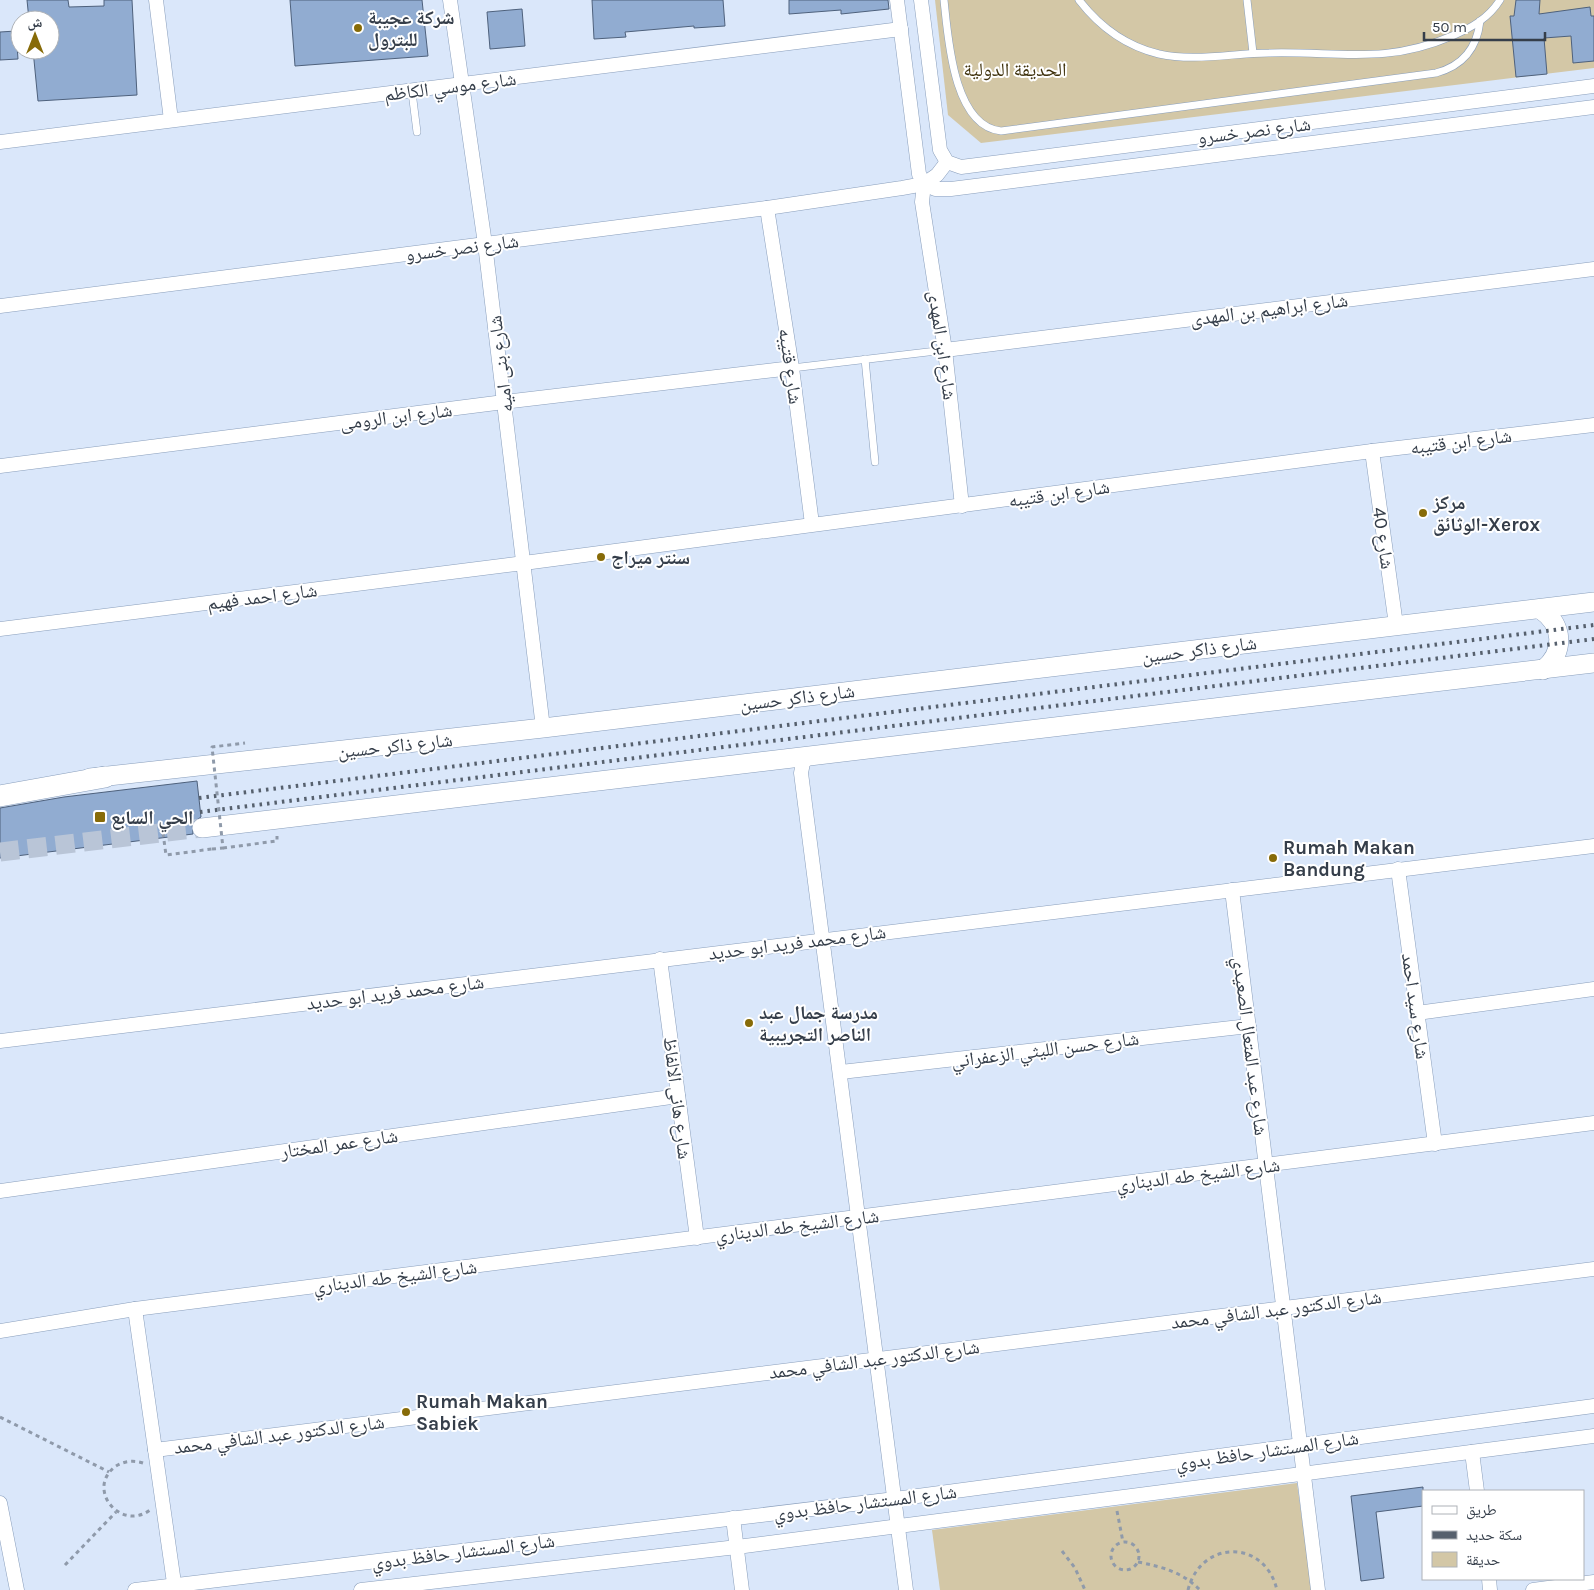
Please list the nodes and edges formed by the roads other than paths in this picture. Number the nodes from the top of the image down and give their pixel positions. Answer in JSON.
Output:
{"nodes":[{"id":1,"x":156,"y":0,"type":"edge"},
{"id":2,"x":450,"y":0,"type":"edge"},
{"id":3,"x":897,"y":0,"type":"edge"},
{"id":4,"x":921,"y":0,"type":"edge"},
{"id":5,"x":944,"y":0,"type":"edge"},
{"id":6,"x":1079,"y":0,"type":"edge"},
{"id":7,"x":1248,"y":0,"type":"edge"},
{"id":8,"x":1500,"y":0,"type":"edge"},
{"id":9,"x":1480,"y":21,"type":"junction"},
{"id":10,"x":901,"y":29,"type":"junction"},
{"id":11,"x":1253,"y":53,"type":"junction"},
{"id":12,"x":463,"y":85,"type":"junction"},
{"id":13,"x":1594,"y":86,"type":"edge"},
{"id":14,"x":412,"y":92,"type":"junction"},
{"id":15,"x":1594,"y":107,"type":"edge"},
{"id":16,"x":171,"y":120,"type":"junction"},
{"id":17,"x":417,"y":132,"type":"dead end"},
{"id":18,"x":0,"y":142,"type":"edge"},
{"id":19,"x":947,"y":162,"type":"junction"},
{"id":20,"x":964,"y":167,"type":"junction"},
{"id":21,"x":924,"y":184,"type":"junction"},
{"id":22,"x":965,"y":187,"type":"junction"},
{"id":23,"x":902,"y":188,"type":"junction"},
{"id":24,"x":922,"y":202,"type":"junction"},
{"id":25,"x":767,"y":208,"type":"junction"},
{"id":26,"x":485,"y":244,"type":"junction"},
{"id":27,"x":1594,"y":269,"type":"edge"},
{"id":28,"x":0,"y":306,"type":"edge"},
{"id":29,"x":945,"y":350,"type":"junction"},
{"id":30,"x":865,"y":359,"type":"junction"},
{"id":31,"x":792,"y":368,"type":"junction"},
{"id":32,"x":504,"y":402,"type":"junction"},
{"id":33,"x":1594,"y":425,"type":"edge"},
{"id":34,"x":1372,"y":451,"type":"junction"},
{"id":35,"x":875,"y":462,"type":"dead end"},
{"id":36,"x":0,"y":466,"type":"edge"},
{"id":37,"x":962,"y":506,"type":"junction"},
{"id":38,"x":812,"y":524,"type":"junction"},
{"id":39,"x":524,"y":563,"type":"junction"},
{"id":40,"x":1594,"y":602,"type":"edge"},
{"id":41,"x":1540,"y":609,"type":"junction"},
{"id":42,"x":1396,"y":625,"type":"junction"},
{"id":43,"x":0,"y":629,"type":"edge"},
{"id":44,"x":1594,"y":663,"type":"edge"},
{"id":45,"x":1543,"y":670,"type":"junction"},
{"id":46,"x":543,"y":728,"type":"junction"},
{"id":47,"x":810,"y":755,"type":"junction"},
{"id":48,"x":105,"y":776,"type":"junction"},
{"id":49,"x":0,"y":786,"type":"edge"},
{"id":50,"x":0,"y":796,"type":"edge"},
{"id":51,"x":202,"y":828,"type":"tunnel mouth"},
{"id":52,"x":1594,"y":846,"type":"edge"},
{"id":53,"x":1398,"y":869,"type":"junction"},
{"id":54,"x":1232,"y":890,"type":"junction"},
{"id":55,"x":824,"y":939,"type":"junction"},
{"id":56,"x":660,"y":959,"type":"junction"},
{"id":57,"x":1594,"y":989,"type":"edge"},
{"id":58,"x":1417,"y":1013,"type":"junction"},
{"id":59,"x":1249,"y":1026,"type":"junction"},
{"id":60,"x":0,"y":1041,"type":"edge"},
{"id":61,"x":841,"y":1072,"type":"junction"},
{"id":62,"x":678,"y":1096,"type":"junction"},
{"id":63,"x":1594,"y":1123,"type":"edge"},
{"id":64,"x":1435,"y":1144,"type":"junction"},
{"id":65,"x":1266,"y":1165,"type":"junction"},
{"id":66,"x":0,"y":1191,"type":"edge"},
{"id":67,"x":859,"y":1217,"type":"junction"},
{"id":68,"x":697,"y":1238,"type":"junction"},
{"id":69,"x":1594,"y":1269,"type":"edge"},
{"id":70,"x":1284,"y":1308,"type":"junction"},
{"id":71,"x":135,"y":1309,"type":"junction"},
{"id":72,"x":0,"y":1331,"type":"edge"},
{"id":73,"x":877,"y":1359,"type":"junction"},
{"id":74,"x":1594,"y":1406,"type":"edge"},
{"id":75,"x":1594,"y":1436,"type":"edge"},
{"id":76,"x":1300,"y":1445,"type":"junction"},
{"id":77,"x":155,"y":1450,"type":"junction"},
{"id":78,"x":1472,"y":1452,"type":"junction"},
{"id":79,"x":1304,"y":1474,"type":"junction"},
{"id":80,"x":1477,"y":1490,"type":"edge"},
{"id":81,"x":895,"y":1499,"type":"junction"},
{"id":82,"x":0,"y":1503,"type":"edge"},
{"id":83,"x":734,"y":1518,"type":"junction"},
{"id":84,"x":898,"y":1526,"type":"junction"},
{"id":85,"x":737,"y":1547,"type":"junction"},
{"id":86,"x":1594,"y":1582,"type":"edge"},
{"id":87,"x":175,"y":1588,"type":"edge"},
{"id":88,"x":17,"y":1590,"type":"edge"},
{"id":89,"x":135,"y":1590,"type":"edge"},
{"id":90,"x":361,"y":1590,"type":"edge"},
{"id":91,"x":742,"y":1590,"type":"edge"},
{"id":92,"x":906,"y":1590,"type":"edge"},
{"id":93,"x":1318,"y":1590,"type":"edge"},
{"id":94,"x":1533,"y":1590,"type":"edge"}],
"edges":[{"from":1,"to":16,"type":"street"},
{"from":2,"to":12,"type":"street","name":"شارع بنى اميه"},
{"from":3,"to":10,"type":"street"},
{"from":4,"to":19,"type":"street"},
{"from":5,"to":9,"type":"lane"},
{"from":6,"to":11,"type":"lane"},
{"from":7,"to":11,"type":"lane"},
{"from":8,"to":9,"type":"lane"},
{"from":9,"to":11,"type":"lane"},
{"from":10,"to":12,"type":"street","name":"شارع موسي الكاظم"},
{"from":10,"to":21,"type":"street"},
{"from":12,"to":14,"type":"street","name":"شارع موسي الكاظم"},
{"from":12,"to":26,"type":"street","name":"شارع بنى اميه"},
{"from":13,"to":20,"type":"street","name":"شارع نصر خسرو"},
{"from":14,"to":16,"type":"street","name":"شارع موسي الكاظم"},
{"from":14,"to":17,"type":"lane"},
{"from":15,"to":22,"type":"street","name":"شارع نصر خسرو"},
{"from":16,"to":18,"type":"street","name":"شارع موسي الكاظم"},
{"from":19,"to":20,"type":"street","name":"شارع نصر خسرو"},
{"from":19,"to":21,"type":"street"},
{"from":20,"to":22,"type":"street"},
{"from":21,"to":22,"type":"street","name":"شارع نصر خسرو"},
{"from":21,"to":23,"type":"street","name":"شارع نصر خسرو"},
{"from":21,"to":24,"type":"street","name":"شارع ابن المهدى"},
{"from":23,"to":24,"type":"street"},
{"from":23,"to":25,"type":"street","name":"شارع نصر خسرو"},
{"from":24,"to":29,"type":"street","name":"شارع ابن المهدى"},
{"from":25,"to":26,"type":"street","name":"شارع نصر خسرو"},
{"from":25,"to":31,"type":"street","name":"شارع قتيبه"},
{"from":26,"to":28,"type":"street","name":"شارع نصر خسرو"},
{"from":26,"to":32,"type":"street","name":"شارع بنى اميه"},
{"from":27,"to":29,"type":"street","name":"شارع ابراهيم بن المهدى"},
{"from":29,"to":30,"type":"lane"},
{"from":29,"to":37,"type":"street","name":"شارع ابن المهدى"},
{"from":30,"to":31,"type":"lane"},
{"from":30,"to":35,"type":"lane"},
{"from":31,"to":32,"type":"street","name":"شارع ابن الرومى"},
{"from":31,"to":38,"type":"street","name":"شارع قتيبه"},
{"from":32,"to":36,"type":"street","name":"شارع ابن الرومى"},
{"from":32,"to":39,"type":"street","name":"شارع بنى اميه"},
{"from":33,"to":34,"type":"street","name":"شارع ابن قتيبه"},
{"from":34,"to":37,"type":"street","name":"شارع ابن قتيبه"},
{"from":34,"to":42,"type":"street","name":"شارع 40"},
{"from":37,"to":38,"type":"street","name":"شارع ابن قتيبه"},
{"from":38,"to":39,"type":"street","name":"شارع ابن قتيبه"},
{"from":39,"to":43,"type":"street","name":"شارع احمد فهيم"},
{"from":39,"to":46,"type":"street","name":"شارع بنى اميه"},
{"from":40,"to":41,"type":"main road","name":"شارع ذاكر حسين"},
{"from":41,"to":42,"type":"main road","name":"شارع ذاكر حسين"},
{"from":41,"to":45,"type":"main road"},
{"from":42,"to":46,"type":"main road","name":"شارع ذاكر حسين"},
{"from":44,"to":45,"type":"main road"},
{"from":45,"to":47,"type":"main road"},
{"from":46,"to":48,"type":"main road","name":"شارع ذاكر حسين"},
{"from":47,"to":51,"type":"main road"},
{"from":47,"to":55,"type":"street"},
{"from":48,"to":49,"type":"main road","name":"شارع ذاكر حسين"},
{"from":48,"to":50,"type":"main road"},
{"from":52,"to":53,"type":"street","name":"شارع محمد فريد ابو حديد"},
{"from":53,"to":54,"type":"street","name":"شارع محمد فريد ابو حديد"},
{"from":53,"to":58,"type":"street","name":"شارع سيد احمد"},
{"from":54,"to":55,"type":"street","name":"شارع محمد فريد ابو حديد"},
{"from":54,"to":59,"type":"street","name":"شارع عبد المتعال الصعيدي"},
{"from":55,"to":56,"type":"street","name":"شارع محمد فريد ابو حديد"},
{"from":55,"to":61,"type":"street"},
{"from":56,"to":60,"type":"street","name":"شارع محمد فريد ابو حديد"},
{"from":56,"to":62,"type":"street","name":"شارع هانى الالفاظ"},
{"from":57,"to":58,"type":"street"},
{"from":58,"to":64,"type":"street","name":"شارع سيد احمد"},
{"from":59,"to":61,"type":"street","name":"شارع حسن الليثي الزعفراني"},
{"from":59,"to":65,"type":"street","name":"شارع عبد المتعال الصعيدي"},
{"from":61,"to":67,"type":"street"},
{"from":62,"to":66,"type":"street","name":"شارع عمر المختار"},
{"from":62,"to":68,"type":"street","name":"شارع هانى الالفاظ"},
{"from":63,"to":64,"type":"street","name":"شارع الشيخ طه الديناري"},
{"from":64,"to":65,"type":"street","name":"شارع الشيخ طه الديناري"},
{"from":65,"to":67,"type":"street","name":"شارع الشيخ طه الديناري"},
{"from":65,"to":70,"type":"street","name":"شارع عبد المتعال الصعيدي"},
{"from":67,"to":68,"type":"street","name":"شارع الشيخ طه الديناري"},
{"from":67,"to":73,"type":"street"},
{"from":68,"to":71,"type":"street","name":"شارع الشيخ طه الديناري"},
{"from":69,"to":70,"type":"street","name":"شارع الدكتور عبد الشافي محمد"},
{"from":70,"to":73,"type":"street","name":"شارع الدكتور عبد الشافي محمد"},
{"from":70,"to":76,"type":"street","name":"شارع عبد المتعال الصعيدي"},
{"from":71,"to":72,"type":"street","name":"شارع الشيخ طه الديناري"},
{"from":71,"to":77,"type":"street"},
{"from":73,"to":77,"type":"street","name":"شارع الدكتور عبد الشافي محمد"},
{"from":73,"to":81,"type":"street"},
{"from":74,"to":76,"type":"street","name":"شارع المستشار حافظ بدوي"},
{"from":75,"to":78,"type":"street","name":"شارع المستشار حافظ بدوي"},
{"from":76,"to":79,"type":"street","name":"شارع عبد المتعال الصعيدي"},
{"from":76,"to":81,"type":"street","name":"شارع المستشار حافظ بدوي"},
{"from":77,"to":87,"type":"street"},
{"from":78,"to":79,"type":"street","name":"شارع المستشار حافظ بدوي"},
{"from":78,"to":80,"type":"street"},
{"from":79,"to":84,"type":"street","name":"شارع المستشار حافظ بدوي"},
{"from":79,"to":93,"type":"street","name":"شارع عبد المتعال الصعيدي"},
{"from":81,"to":83,"type":"street","name":"شارع المستشار حافظ بدوي"},
{"from":81,"to":84,"type":"street"},
{"from":82,"to":88,"type":"street"},
{"from":83,"to":85,"type":"street"},
{"from":83,"to":87,"type":"street","name":"شارع المستشار حافظ بدوي"},
{"from":84,"to":85,"type":"street","name":"شارع المستشار حافظ بدوي"},
{"from":84,"to":92,"type":"street"},
{"from":85,"to":90,"type":"street","name":"شارع المستشار حافظ بدوي"},
{"from":85,"to":91,"type":"street"},
{"from":86,"to":94,"type":"street"},
{"from":87,"to":89,"type":"street","name":"شارع المستشار حافظ بدوي"}]}
